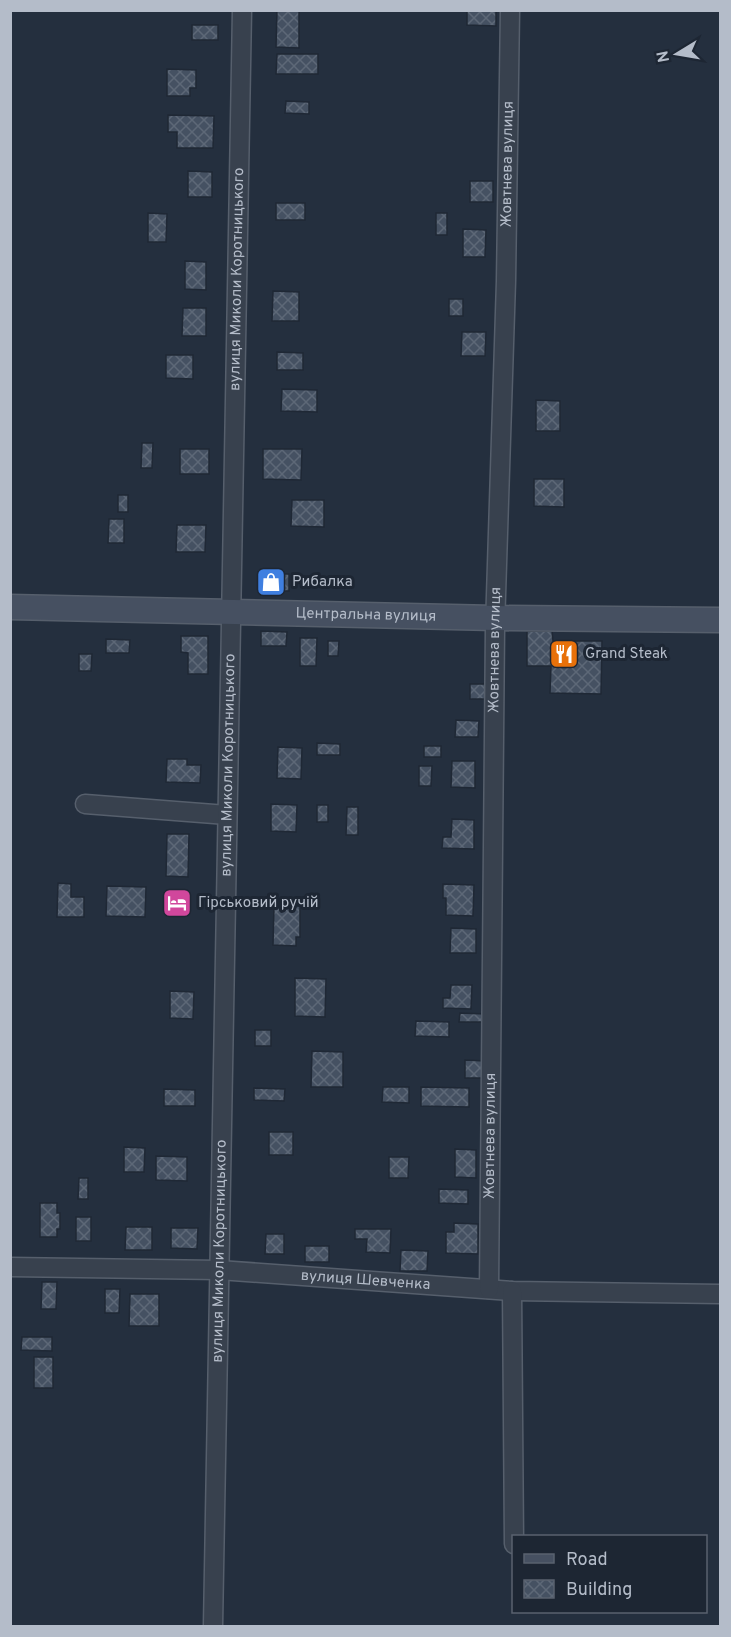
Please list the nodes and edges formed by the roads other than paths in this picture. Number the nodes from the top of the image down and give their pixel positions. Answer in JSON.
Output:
{"nodes":[{"id":1,"x":242,"y":10,"type":"edge"},
{"id":2,"x":510,"y":10,"type":"edge"},
{"id":3,"x":10,"y":607,"type":"edge"},
{"id":4,"x":231,"y":611,"type":"junction"},
{"id":5,"x":495,"y":618,"type":"junction"},
{"id":6,"x":720,"y":620,"type":"edge"},
{"id":7,"x":85,"y":804,"type":"dead end"},
{"id":8,"x":227,"y":814,"type":"junction"},
{"id":9,"x":10,"y":1267,"type":"edge"},
{"id":10,"x":219,"y":1270,"type":"junction"},
{"id":11,"x":489,"y":1289,"type":"junction"},
{"id":12,"x":512,"y":1291,"type":"junction"},
{"id":13,"x":720,"y":1294,"type":"edge"},
{"id":14,"x":513,"y":1535,"type":"edge"},
{"id":15,"x":213,"y":1626,"type":"edge"}],
"edges":[{"from":1,"to":4,"type":"street","name":"вулиця Миколи Коротницького"},
{"from":2,"to":5,"type":"street","name":"Жовтнева вулиця"},
{"from":3,"to":4,"type":"main road","name":"Центральна вулиця"},
{"from":4,"to":5,"type":"main road","name":"Центральна вулиця"},
{"from":4,"to":8,"type":"street","name":"вулиця Миколи Коротницького"},
{"from":5,"to":6,"type":"main road","name":"Центральна вулиця"},
{"from":5,"to":11,"type":"street","name":"Жовтнева вулиця"},
{"from":7,"to":8,"type":"street"},
{"from":8,"to":10,"type":"street","name":"вулиця Миколи Коротницького"},
{"from":9,"to":10,"type":"street","name":"вулиця Шевченка"},
{"from":10,"to":11,"type":"street","name":"вулиця Шевченка"},
{"from":10,"to":15,"type":"street","name":"вулиця Миколи Коротницького"},
{"from":11,"to":12,"type":"street","name":"вулиця Шевченка"},
{"from":12,"to":13,"type":"street","name":"вулиця Шевченка"},
{"from":12,"to":14,"type":"street"}]}
